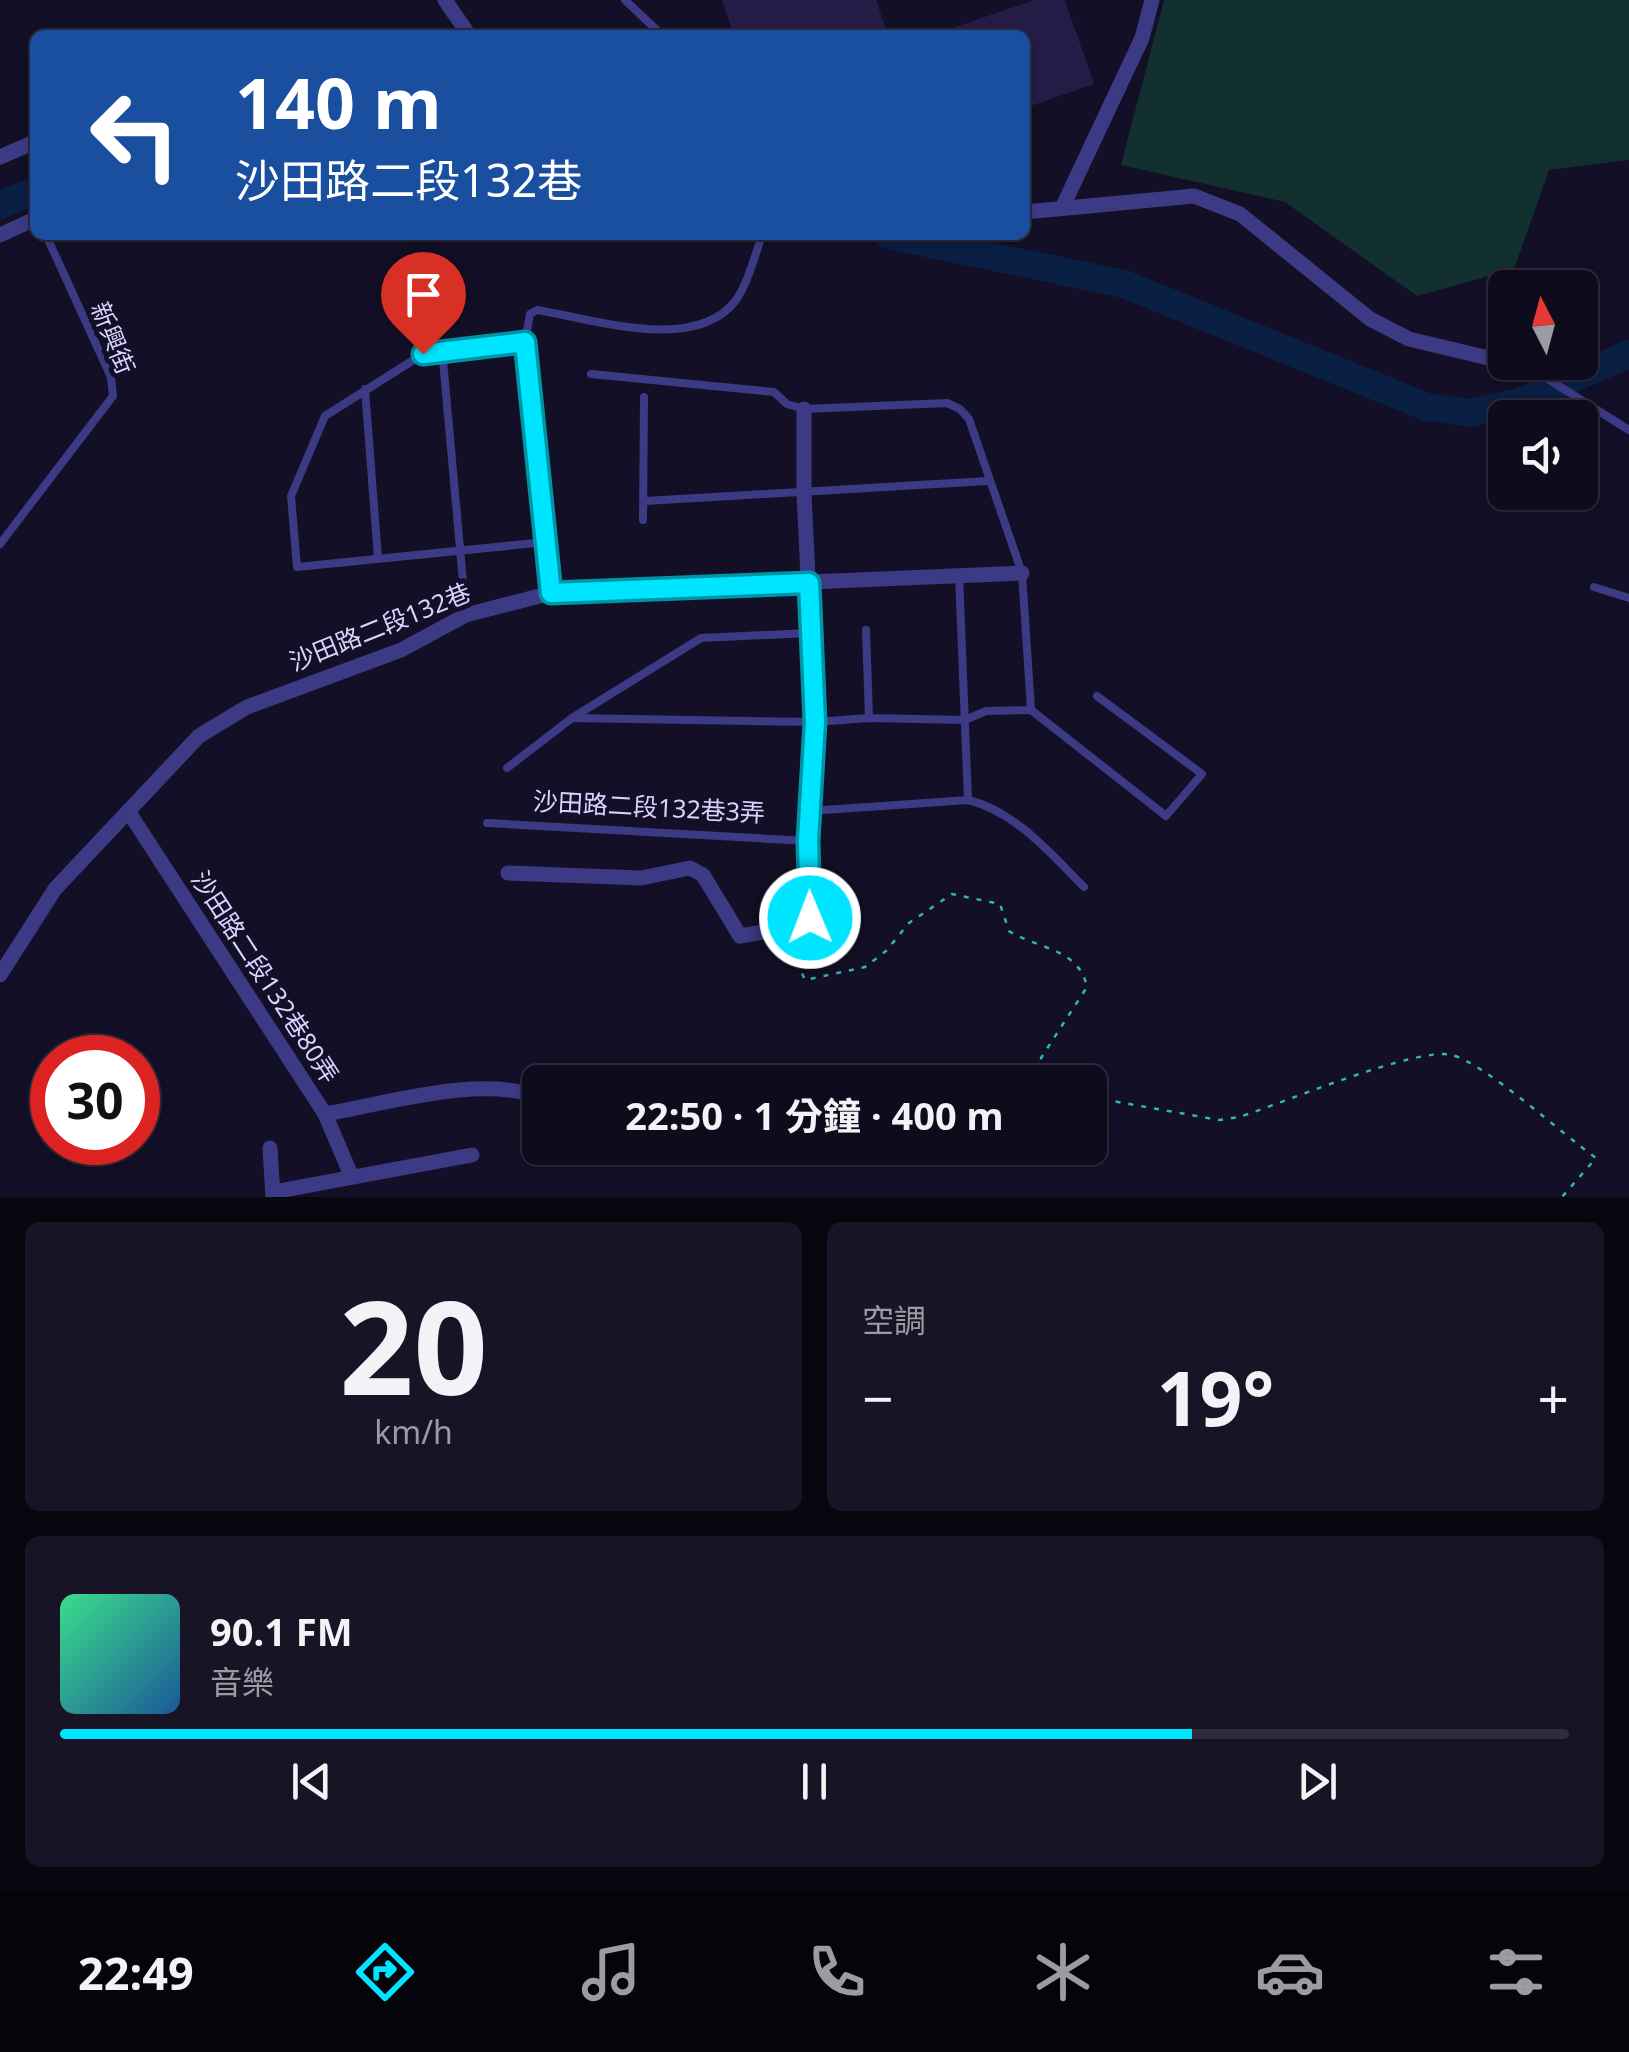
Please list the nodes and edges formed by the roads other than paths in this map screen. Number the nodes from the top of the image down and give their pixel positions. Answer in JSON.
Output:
{"nodes":[{"id":1,"x":444,"y":0,"type":"edge"},
{"id":2,"x":625,"y":0,"type":"edge"},
{"id":3,"x":1152,"y":0,"type":"edge"},
{"id":4,"x":465,"y":30,"type":"edge"},
{"id":5,"x":657,"y":30,"type":"edge"},
{"id":6,"x":30,"y":144,"type":"edge"},
{"id":7,"x":0,"y":157,"type":"edge"},
{"id":8,"x":1063,"y":206,"type":"junction"},
{"id":9,"x":1030,"y":211,"type":"edge"},
{"id":10,"x":30,"y":221,"type":"edge"},
{"id":11,"x":0,"y":235,"type":"edge"},
{"id":12,"x":48,"y":240,"type":"edge"},
{"id":13,"x":760,"y":240,"type":"edge"},
{"id":14,"x":525,"y":342,"type":"junction"},
{"id":15,"x":442,"y":349,"type":"junction"},
{"id":16,"x":1488,"y":358,"type":"edge"},
{"id":17,"x":591,"y":374,"type":"dead end"},
{"id":18,"x":1549,"y":380,"type":"edge"},
{"id":19,"x":365,"y":389,"type":"junction"},
{"id":20,"x":644,"y":397,"type":"dead end"},
{"id":21,"x":804,"y":408,"type":"junction"},
{"id":22,"x":1629,"y":430,"type":"edge"},
{"id":23,"x":987,"y":481,"type":"junction"},
{"id":24,"x":804,"y":494,"type":"junction"},
{"id":25,"x":644,"y":501,"type":"junction"},
{"id":26,"x":644,"y":520,"type":"dead end"},
{"id":27,"x":546,"y":542,"type":"junction"},
{"id":28,"x":0,"y":544,"type":"edge"},
{"id":29,"x":460,"y":550,"type":"junction"},
{"id":30,"x":378,"y":558,"type":"junction"},
{"id":31,"x":1022,"y":573,"type":"junction"},
{"id":32,"x":959,"y":575,"type":"junction"},
{"id":33,"x":809,"y":583,"type":"junction"},
{"id":34,"x":1594,"y":587,"type":"dead end"},
{"id":35,"x":551,"y":593,"type":"junction"},
{"id":36,"x":1629,"y":598,"type":"edge"},
{"id":37,"x":466,"y":615,"type":"junction"},
{"id":38,"x":866,"y":630,"type":"dead end"},
{"id":39,"x":809,"y":633,"type":"junction"},
{"id":40,"x":1097,"y":696,"type":"dead end"},
{"id":41,"x":1031,"y":710,"type":"junction"},
{"id":42,"x":572,"y":718,"type":"junction"},
{"id":43,"x":869,"y":718,"type":"junction"},
{"id":44,"x":966,"y":720,"type":"junction"},
{"id":45,"x":815,"y":722,"type":"junction"},
{"id":46,"x":507,"y":768,"type":"dead end"},
{"id":47,"x":968,"y":800,"type":"junction"},
{"id":48,"x":810,"y":811,"type":"junction"},
{"id":49,"x":128,"y":812,"type":"junction"},
{"id":50,"x":487,"y":823,"type":"dead end"},
{"id":51,"x":808,"y":841,"type":"junction"},
{"id":52,"x":508,"y":873,"type":"dead end"},
{"id":53,"x":1084,"y":888,"type":"dead end"},
{"id":54,"x":0,"y":976,"type":"edge"},
{"id":55,"x":522,"y":1091,"type":"edge"},
{"id":56,"x":325,"y":1114,"type":"junction"},
{"id":57,"x":270,"y":1148,"type":"dead end"},
{"id":58,"x":472,"y":1156,"type":"dead end"},
{"id":59,"x":352,"y":1175,"type":"junction"},
{"id":60,"x":273,"y":1195,"type":"edge"}],
"edges":[{"from":1,"to":4,"type":"street"},
{"from":2,"to":5,"type":"lane"},
{"from":3,"to":8,"type":"street"},
{"from":6,"to":7,"type":"street"},
{"from":8,"to":9,"type":"street"},
{"from":8,"to":16,"type":"street"},
{"from":10,"to":11,"type":"street"},
{"from":12,"to":28,"type":"lane","name":"新興街"},
{"from":13,"to":14,"type":"lane"},
{"from":14,"to":15,"type":"lane"},
{"from":14,"to":27,"type":"lane"},
{"from":15,"to":19,"type":"lane"},
{"from":15,"to":29,"type":"lane"},
{"from":17,"to":21,"type":"lane"},
{"from":18,"to":22,"type":"lane"},
{"from":19,"to":30,"type":"lane"},
{"from":19,"to":30,"type":"lane"},
{"from":20,"to":25,"type":"lane"},
{"from":21,"to":23,"type":"lane"},
{"from":21,"to":24,"type":"street"},
{"from":23,"to":24,"type":"lane"},
{"from":23,"to":31,"type":"lane"},
{"from":24,"to":25,"type":"lane"},
{"from":24,"to":33,"type":"street"},
{"from":25,"to":26,"type":"lane"},
{"from":27,"to":29,"type":"lane"},
{"from":27,"to":35,"type":"lane"},
{"from":29,"to":30,"type":"lane"},
{"from":29,"to":37,"type":"lane"},
{"from":31,"to":32,"type":"street","name":"沙田路二段132巷"},
{"from":31,"to":41,"type":"lane"},
{"from":32,"to":33,"type":"street","name":"沙田路二段132巷"},
{"from":32,"to":44,"type":"lane"},
{"from":33,"to":35,"type":"street","name":"沙田路二段132巷"},
{"from":33,"to":39,"type":"street"},
{"from":34,"to":36,"type":"lane"},
{"from":35,"to":37,"type":"street","name":"沙田路二段132巷"},
{"from":37,"to":49,"type":"street","name":"沙田路二段132巷"},
{"from":38,"to":43,"type":"lane"},
{"from":39,"to":42,"type":"lane","name":"沙田路二段132巷3弄"},
{"from":39,"to":45,"type":"street"},
{"from":40,"to":41,"type":"lane"},
{"from":41,"to":44,"type":"lane"},
{"from":42,"to":45,"type":"lane"},
{"from":42,"to":46,"type":"lane","name":"沙田路二段132巷3弄"},
{"from":43,"to":44,"type":"lane"},
{"from":43,"to":45,"type":"lane"},
{"from":44,"to":47,"type":"lane"},
{"from":45,"to":48,"type":"street"},
{"from":47,"to":48,"type":"lane"},
{"from":47,"to":53,"type":"lane"},
{"from":48,"to":51,"type":"street"},
{"from":49,"to":54,"type":"street","name":"沙田路二段132巷"},
{"from":49,"to":56,"type":"street","name":"沙田路二段132巷80弄"},
{"from":50,"to":51,"type":"lane","name":"沙田路二段132巷3弄"},
{"from":51,"to":52,"type":"street"},
{"from":55,"to":56,"type":"street"},
{"from":56,"to":59,"type":"street","name":"沙田路二段132巷80弄"},
{"from":57,"to":60,"type":"street"},
{"from":58,"to":59,"type":"street"},
{"from":59,"to":60,"type":"street"}]}
